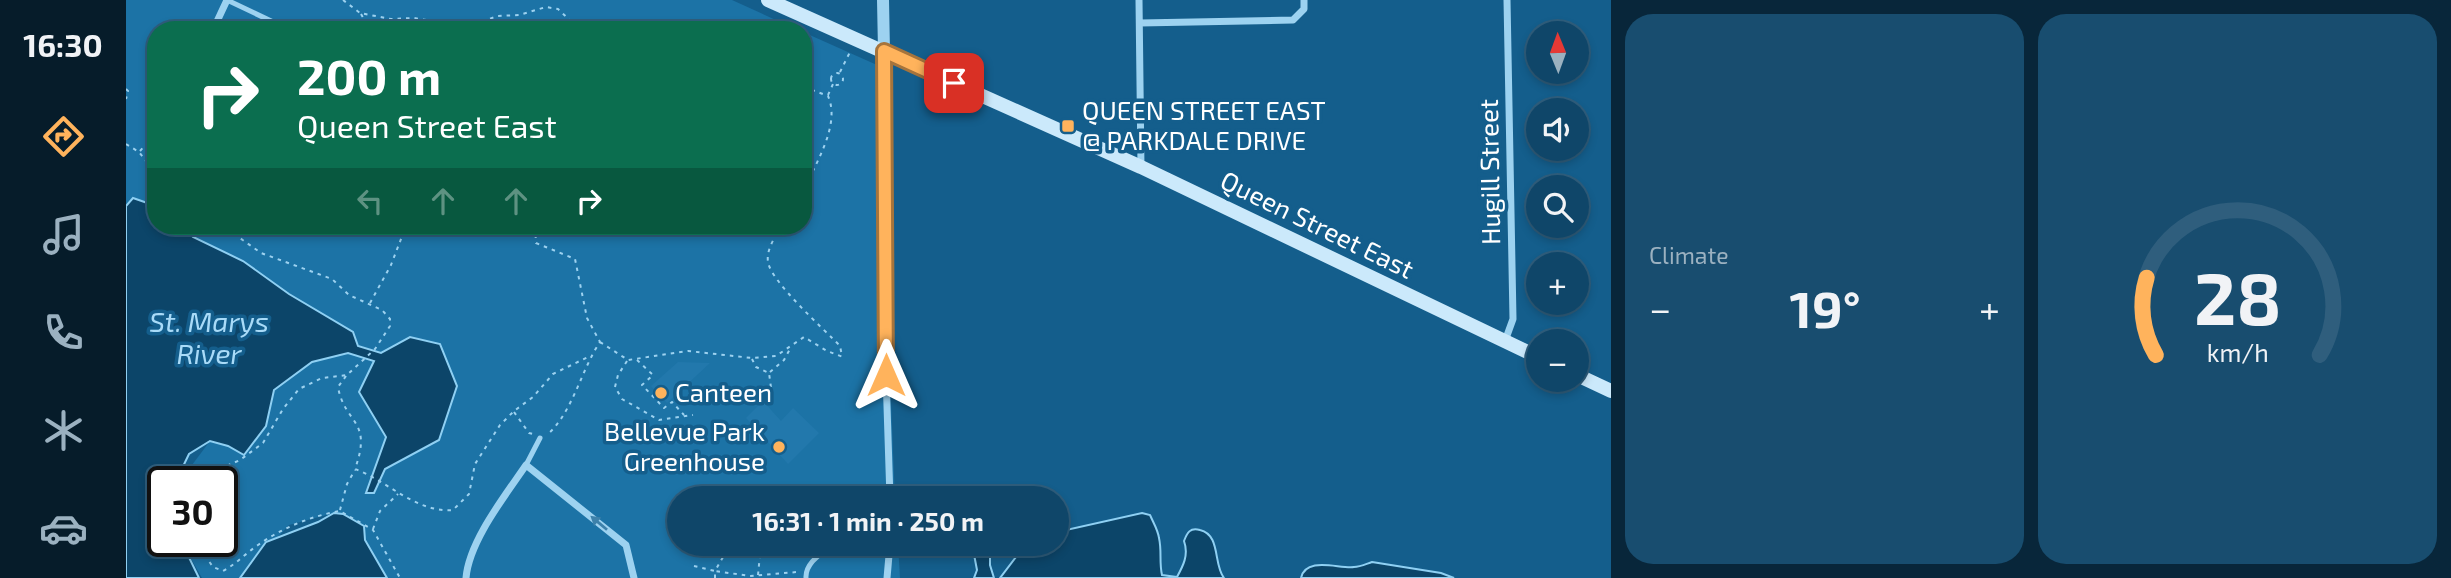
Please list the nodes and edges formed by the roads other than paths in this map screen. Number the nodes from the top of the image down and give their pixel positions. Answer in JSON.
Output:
{"nodes":[{"id":1,"x":227,"y":0,"type":"edge"},
{"id":2,"x":768,"y":0,"type":"edge"},
{"id":3,"x":883,"y":0,"type":"edge"},
{"id":4,"x":1139,"y":0,"type":"edge"},
{"id":5,"x":1304,"y":0,"type":"edge"},
{"id":6,"x":1507,"y":0,"type":"edge"},
{"id":7,"x":218,"y":21,"type":"edge"},
{"id":8,"x":271,"y":21,"type":"edge"},
{"id":9,"x":1140,"y":23,"type":"junction"},
{"id":10,"x":884,"y":51,"type":"junction"},
{"id":11,"x":1140,"y":167,"type":"junction"},
{"id":12,"x":1505,"y":342,"type":"junction"},
{"id":13,"x":1526,"y":352,"type":"edge"},
{"id":14,"x":1589,"y":381,"type":"edge"},
{"id":15,"x":1611,"y":391,"type":"edge"},
{"id":16,"x":540,"y":438,"type":"road end"},
{"id":17,"x":526,"y":465,"type":"junction"},
{"id":18,"x":890,"y":486,"type":"edge"},
{"id":19,"x":819,"y":556,"type":"edge"},
{"id":20,"x":889,"y":556,"type":"edge"},
{"id":21,"x":806,"y":575,"type":"edge"},
{"id":22,"x":466,"y":578,"type":"edge"},
{"id":23,"x":634,"y":578,"type":"edge"},
{"id":24,"x":887,"y":578,"type":"edge"}],
"edges":[{"from":1,"to":7,"type":"street"},
{"from":1,"to":8,"type":"lane"},
{"from":2,"to":10,"type":"main road","name":"Queen Street East"},
{"from":3,"to":10,"type":"street"},
{"from":4,"to":9,"type":"street"},
{"from":5,"to":9,"type":"street"},
{"from":6,"to":12,"type":"street","name":"Hugill Street"},
{"from":9,"to":11,"type":"street"},
{"from":10,"to":11,"type":"main road","name":"Queen Street East"},
{"from":10,"to":18,"type":"street"},
{"from":11,"to":12,"type":"main road","name":"Queen Street East"},
{"from":12,"to":13,"type":"main road","name":"Queen Street East"},
{"from":14,"to":15,"type":"main road"},
{"from":16,"to":17,"type":"lane"},
{"from":17,"to":22,"type":"street"},
{"from":23,"to":17,"type":"street","one_way":true},
{"from":19,"to":21,"type":"lane"},
{"from":20,"to":24,"type":"street"}]}
